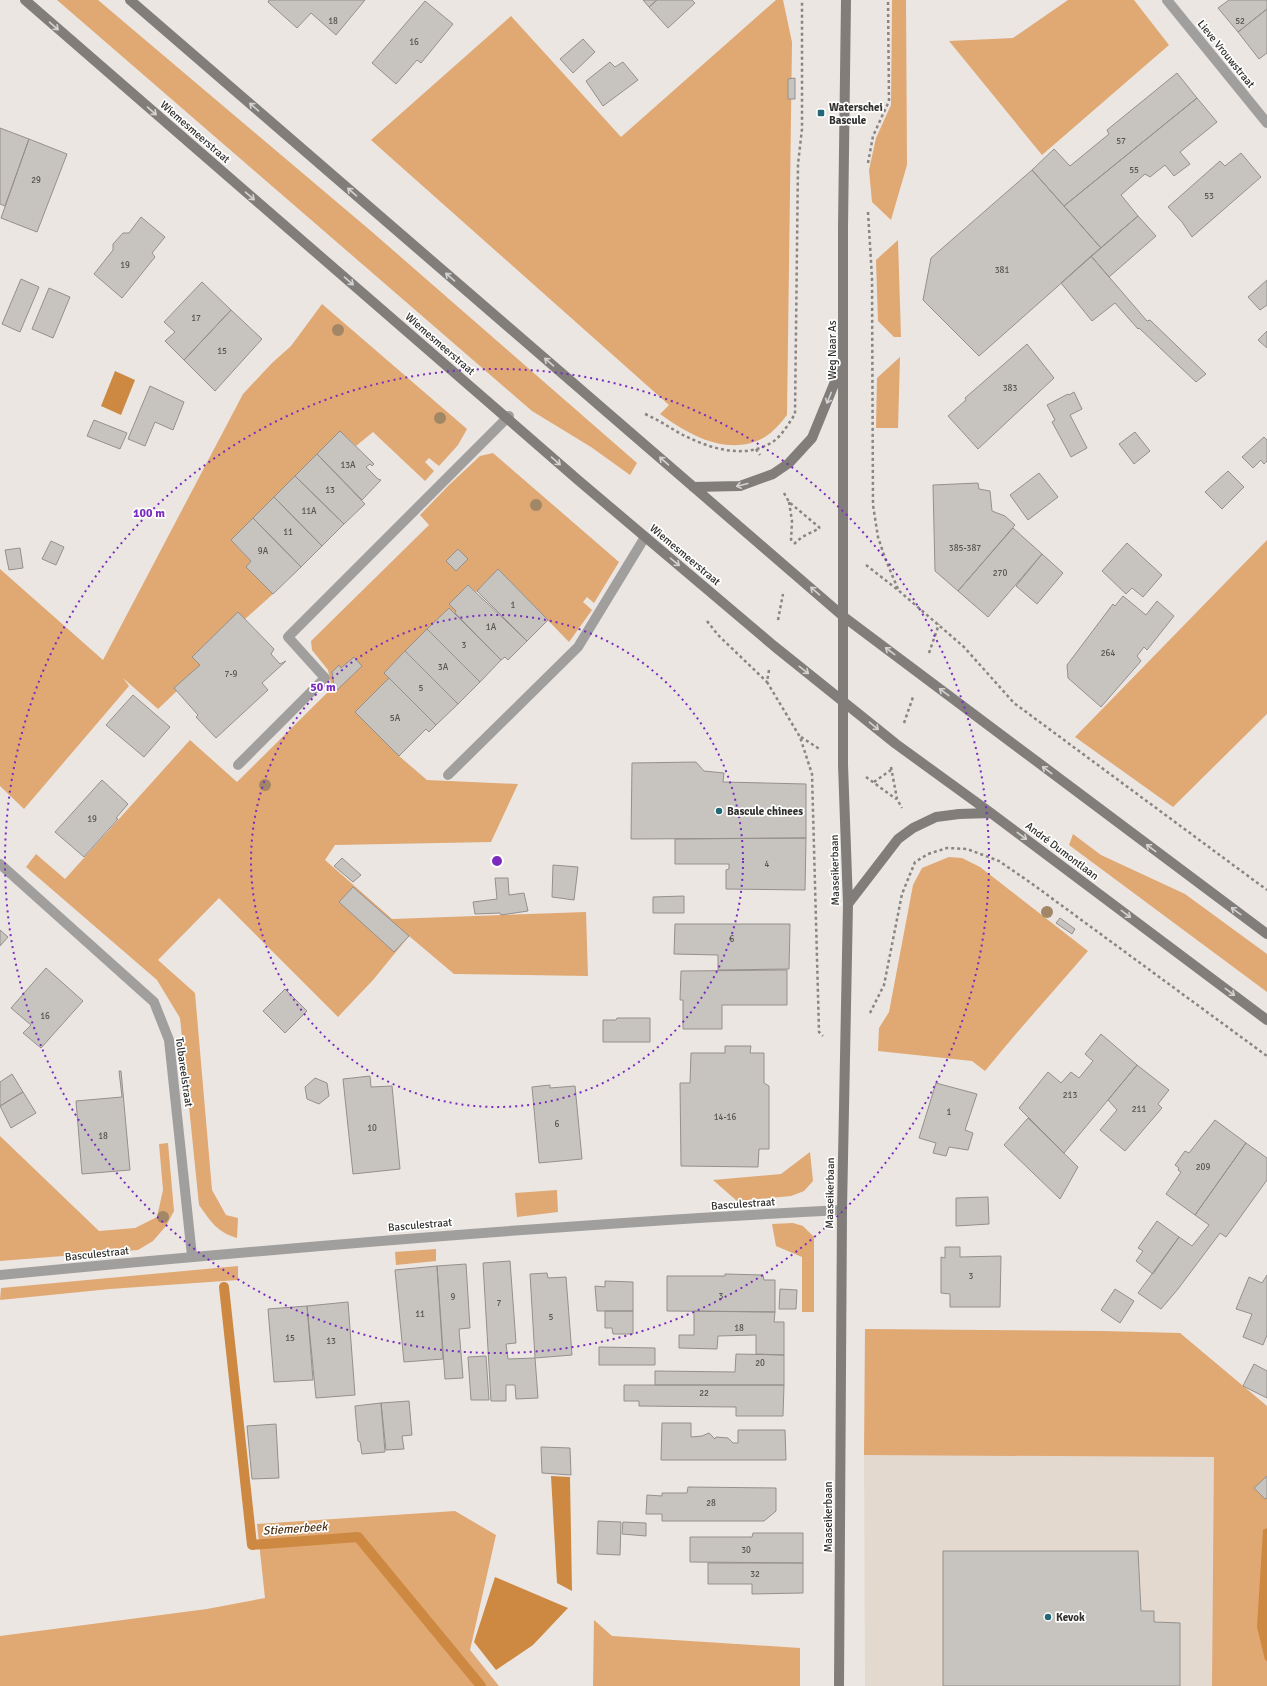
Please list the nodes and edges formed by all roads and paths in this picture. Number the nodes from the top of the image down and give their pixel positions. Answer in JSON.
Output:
{"nodes":[{"id":1,"x":25,"y":0,"type":"edge"},
{"id":2,"x":130,"y":0,"type":"edge"},
{"id":3,"x":802,"y":0,"type":"edge"},
{"id":4,"x":846,"y":0,"type":"edge"},
{"id":5,"x":888,"y":0,"type":"edge"},
{"id":6,"x":1167,"y":0,"type":"edge"},
{"id":7,"x":1267,"y":123,"type":"edge"},
{"id":8,"x":868,"y":164,"type":"dead end"},
{"id":9,"x":867,"y":206,"type":"dead end"},
{"id":10,"x":844,"y":362,"type":"junction"},
{"id":11,"x":508,"y":417,"type":"junction"},
{"id":12,"x":659,"y":419,"type":"dead end"},
{"id":13,"x":693,"y":487,"type":"junction"},
{"id":14,"x":645,"y":537,"type":"junction"},
{"id":15,"x":790,"y":546,"type":"joint"},
{"id":16,"x":866,"y":564,"type":"dead end"},
{"id":17,"x":788,"y":568,"type":"junction"},
{"id":18,"x":898,"y":590,"type":"junction"},
{"id":19,"x":844,"y":617,"type":"junction"},
{"id":20,"x":939,"y":624,"type":"junction"},
{"id":21,"x":718,"y":635,"type":"dead end"},
{"id":22,"x":774,"y":646,"type":"junction"},
{"id":23,"x":921,"y":675,"type":"junction"},
{"id":24,"x":767,"y":682,"type":"junction"},
{"id":25,"x":844,"y":701,"type":"junction"},
{"id":26,"x":896,"y":744,"type":"junction"},
{"id":27,"x":817,"y":748,"type":"dead end"},
{"id":28,"x":238,"y":765,"type":"dead end"},
{"id":29,"x":890,"y":770,"type":"junction"},
{"id":30,"x":448,"y":775,"type":"dead end"},
{"id":31,"x":866,"y":777,"type":"dead end"},
{"id":32,"x":874,"y":782,"type":"junction"},
{"id":33,"x":991,"y":813,"type":"junction"},
{"id":34,"x":928,"y":854,"type":"dead end"},
{"id":35,"x":0,"y":864,"type":"edge"},
{"id":36,"x":1267,"y":890,"type":"edge"},
{"id":37,"x":848,"y":904,"type":"junction"},
{"id":38,"x":1267,"y":934,"type":"edge"},
{"id":39,"x":1267,"y":1020,"type":"edge"},
{"id":40,"x":1267,"y":1056,"type":"edge"},
{"id":41,"x":842,"y":1210,"type":"junction"},
{"id":42,"x":192,"y":1256,"type":"junction"},
{"id":43,"x":0,"y":1275,"type":"edge"},
{"id":44,"x":838,"y":1686,"type":"edge"}],
"edges":[{"from":1,"to":11,"type":"main road","name":"Wiemesmeerstraat","one_way":true},
{"from":13,"to":2,"type":"main road","one_way":true},
{"from":3,"to":12,"type":"path"},
{"from":4,"to":10,"type":"main road","name":"Weg Naar As"},
{"from":5,"to":8,"type":"path"},
{"from":6,"to":7,"type":"street","name":"Lieve Vrouwstraat"},
{"from":9,"to":18,"type":"path"},
{"from":10,"to":13,"type":"main road","one_way":true},
{"from":10,"to":19,"type":"main road","name":"Weg Naar As"},
{"from":11,"to":14,"type":"main road","name":"Wiemesmeerstraat","one_way":true},
{"from":11,"to":28,"type":"street"},
{"from":13,"to":17,"type":"main road"},
{"from":14,"to":22,"type":"main road","name":"Wiemesmeerstraat","one_way":true},
{"from":14,"to":30,"type":"street"},
{"from":15,"to":15,"type":"path"},
{"from":16,"to":18,"type":"path"},
{"from":19,"to":17,"type":"main road","one_way":true},
{"from":17,"to":22,"type":"path"},
{"from":18,"to":20,"type":"path"},
{"from":23,"to":19,"type":"main road","one_way":true},
{"from":19,"to":25,"type":"main road","name":"Weg Naar As"},
{"from":20,"to":23,"type":"path"},
{"from":20,"to":36,"type":"path"},
{"from":21,"to":24,"type":"path"},
{"from":22,"to":24,"type":"path"},
{"from":22,"to":25,"type":"main road","name":"Wiemesmeerstraat","one_way":true},
{"from":23,"to":26,"type":"path"},
{"from":38,"to":23,"type":"main road","one_way":true},
{"from":24,"to":27,"type":"path"},
{"from":25,"to":26,"type":"main road","name":"André Dumontlaan","one_way":true},
{"from":25,"to":37,"type":"main road","name":"Maaseikerbaan"},
{"from":26,"to":29,"type":"path"},
{"from":26,"to":33,"type":"main road","name":"André Dumontlaan"},
{"from":29,"to":32,"type":"path"},
{"from":29,"to":32,"type":"path"},
{"from":31,"to":32,"type":"path"},
{"from":33,"to":37,"type":"main road"},
{"from":33,"to":39,"type":"main road","name":"André Dumontlaan","one_way":true},
{"from":34,"to":40,"type":"path"},
{"from":35,"to":42,"type":"street","name":"Tolbareelstraat"},
{"from":37,"to":41,"type":"main road","name":"Maaseikerbaan"},
{"from":41,"to":42,"type":"street","name":"Basculestraat"},
{"from":41,"to":44,"type":"main road","name":"Maaseikerbaan"},
{"from":42,"to":43,"type":"street","name":"Basculestraat"}]}
